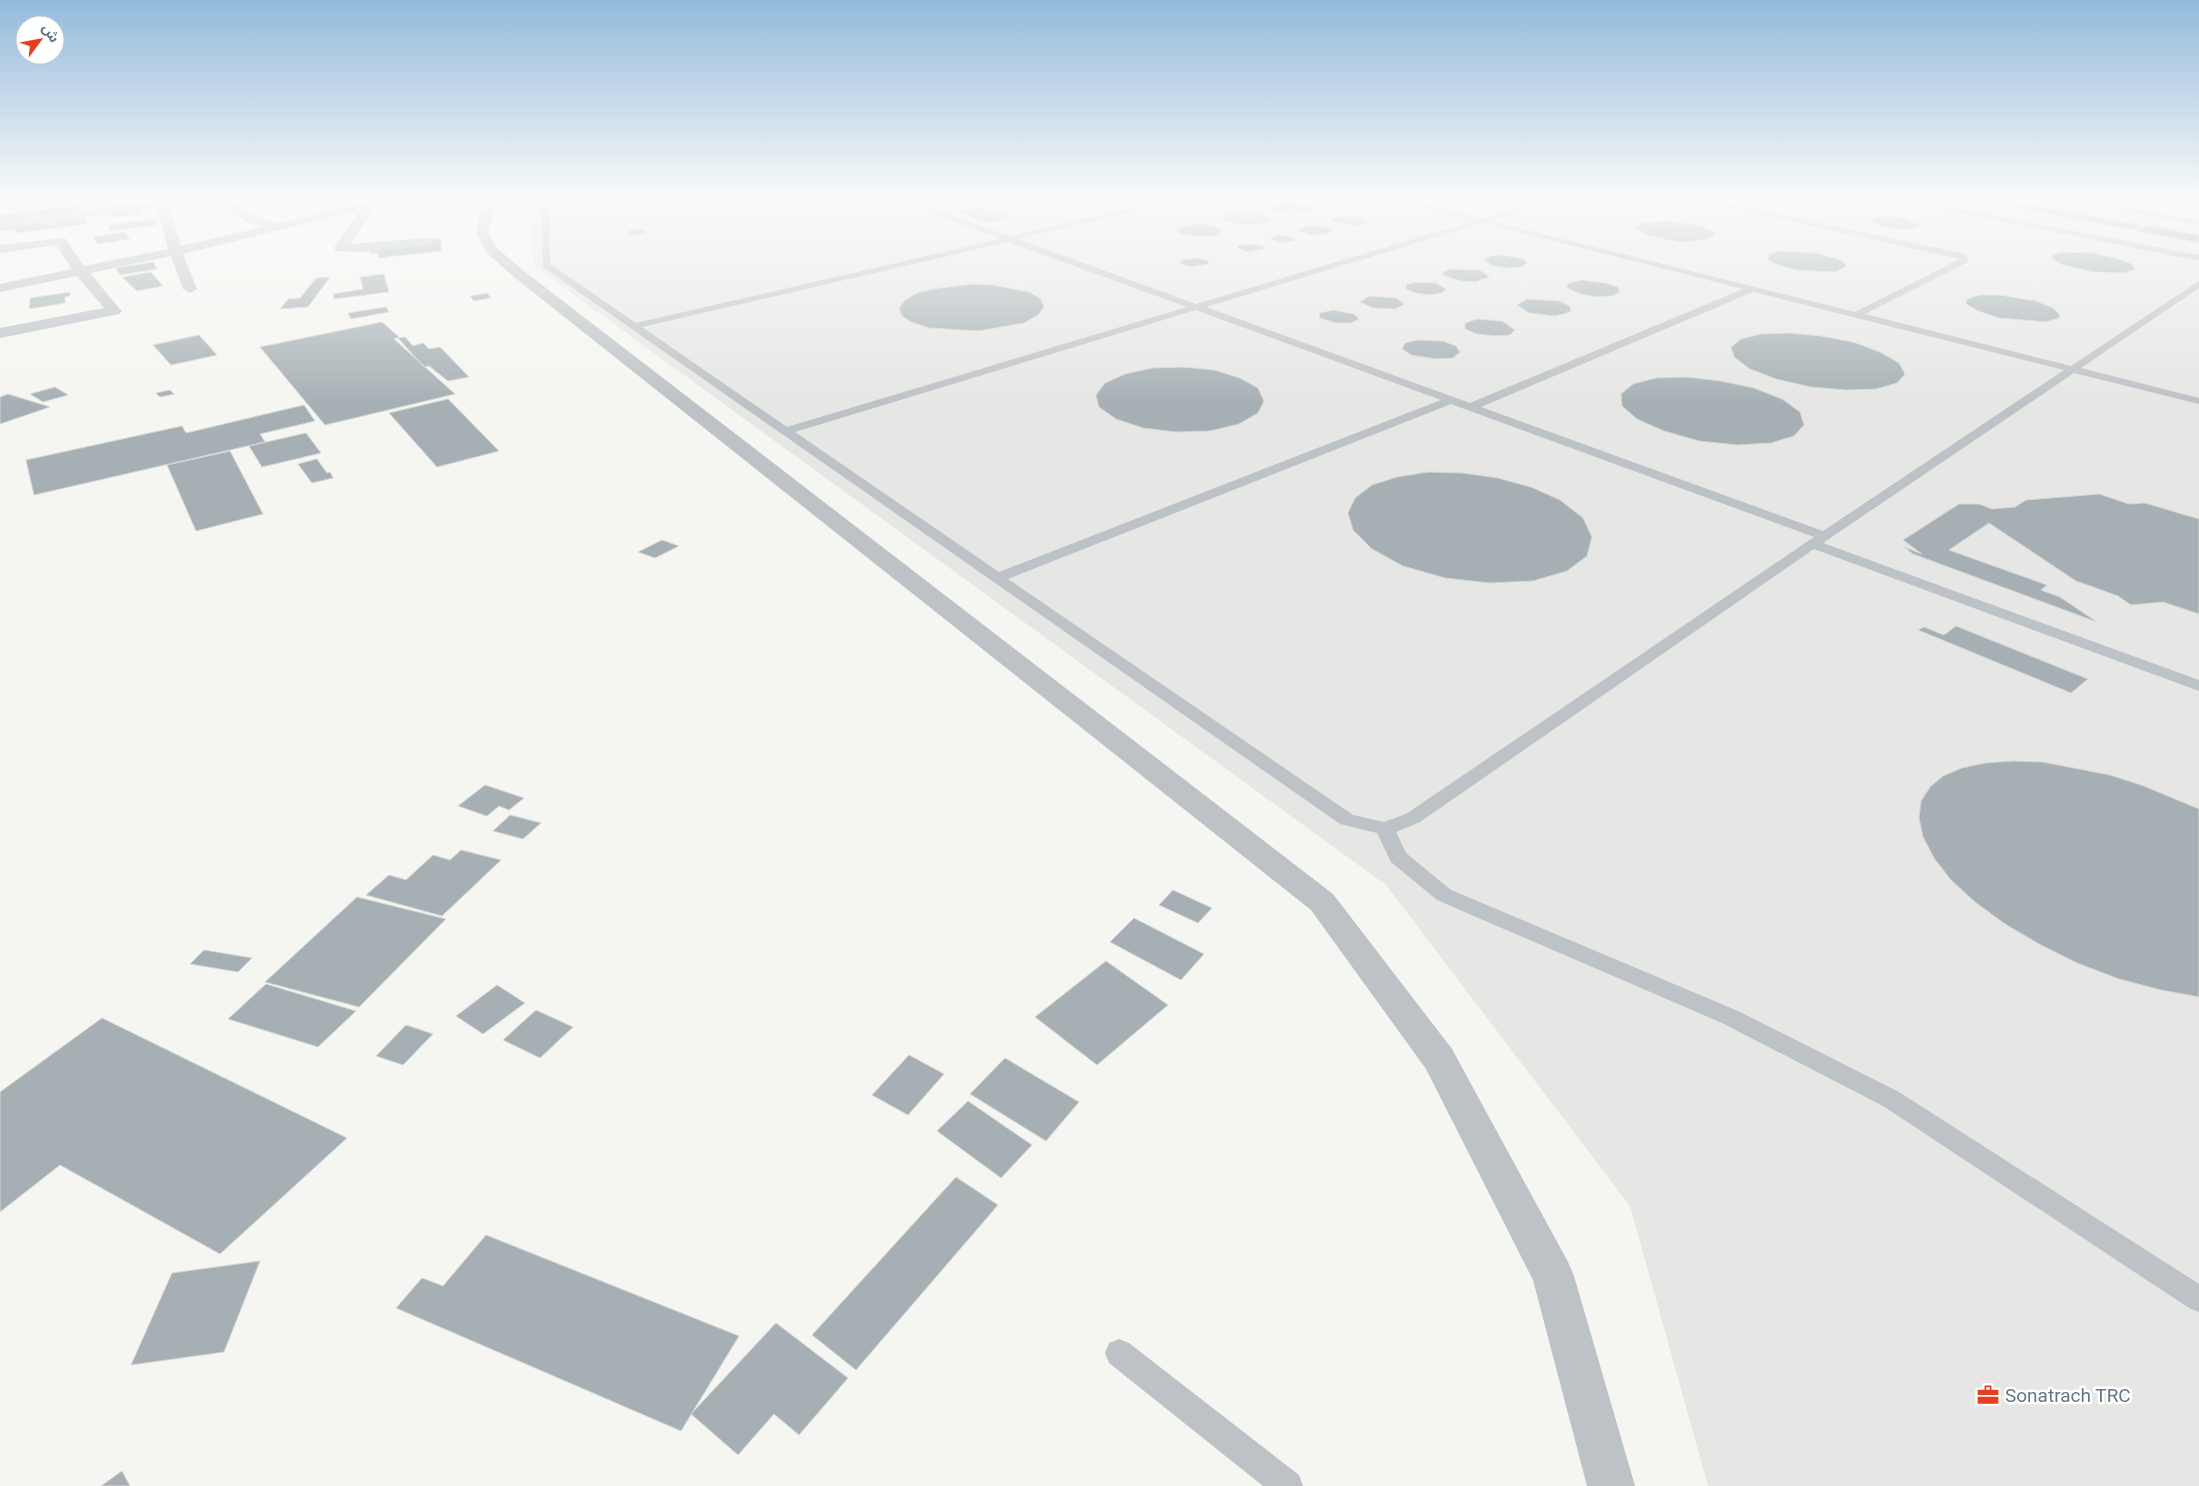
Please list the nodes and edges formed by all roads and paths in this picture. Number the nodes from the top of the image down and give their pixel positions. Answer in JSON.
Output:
{"nodes":[{"id":1,"x":76,"y":265,"type":"edge"},
{"id":2,"x":113,"y":265,"type":"edge"},
{"id":3,"x":181,"y":265,"type":"edge"},
{"id":4,"x":509,"y":265,"type":"edge"},
{"id":5,"x":546,"y":265,"type":"edge"},
{"id":6,"x":896,"y":265,"type":"edge"},
{"id":7,"x":1082,"y":265,"type":"edge"},
{"id":8,"x":1335,"y":265,"type":"edge"},
{"id":9,"x":1658,"y":265,"type":"edge"},
{"id":10,"x":1954,"y":265,"type":"edge"},
{"id":11,"x":81,"y":272,"type":"junction"},
{"id":12,"x":2199,"y":284,"type":"edge"},
{"id":13,"x":0,"y":288,"type":"edge"},
{"id":14,"x":190,"y":289,"type":"dead end"},
{"id":15,"x":1752,"y":289,"type":"junction"},
{"id":16,"x":1196,"y":307,"type":"junction"},
{"id":17,"x":1856,"y":315,"type":"junction"},
{"id":18,"x":634,"y":326,"type":"junction"},
{"id":19,"x":0,"y":332,"type":"edge"},
{"id":20,"x":2072,"y":369,"type":"junction"},
{"id":21,"x":1450,"y":400,"type":"junction"},
{"id":22,"x":2199,"y":401,"type":"edge"},
{"id":23,"x":1471,"y":407,"type":"junction"},
{"id":24,"x":785,"y":431,"type":"junction"},
{"id":25,"x":1818,"y":540,"type":"junction"},
{"id":26,"x":997,"y":578,"type":"junction"},
{"id":27,"x":2199,"y":686,"type":"edge"},
{"id":28,"x":1385,"y":829,"type":"junction"},
{"id":29,"x":2199,"y":1299,"type":"edge"},
{"id":30,"x":1119,"y":1353,"type":"dead end"},
{"id":31,"x":1288,"y":1486,"type":"edge"},
{"id":32,"x":1611,"y":1486,"type":"edge"}],
"edges":[{"from":1,"to":11,"type":"street"},
{"from":2,"to":11,"type":"street"},
{"from":3,"to":14,"type":"street"},
{"from":4,"to":32,"type":"street"},
{"from":5,"to":18,"type":"lane"},
{"from":6,"to":18,"type":"lane"},
{"from":7,"to":16,"type":"lane"},
{"from":8,"to":16,"type":"lane"},
{"from":9,"to":15,"type":"lane"},
{"from":10,"to":17,"type":"lane"},
{"from":11,"to":13,"type":"street"},
{"from":11,"to":19,"type":"street"},
{"from":12,"to":20,"type":"lane"},
{"from":15,"to":17,"type":"lane"},
{"from":15,"to":23,"type":"lane"},
{"from":16,"to":21,"type":"lane"},
{"from":16,"to":24,"type":"lane"},
{"from":17,"to":20,"type":"lane"},
{"from":18,"to":24,"type":"lane"},
{"from":20,"to":22,"type":"lane"},
{"from":20,"to":25,"type":"lane"},
{"from":21,"to":23,"type":"lane"},
{"from":21,"to":26,"type":"lane"},
{"from":23,"to":25,"type":"lane"},
{"from":24,"to":26,"type":"lane"},
{"from":25,"to":27,"type":"lane"},
{"from":25,"to":28,"type":"lane"},
{"from":26,"to":28,"type":"lane"},
{"from":28,"to":29,"type":"lane"},
{"from":30,"to":31,"type":"lane"}]}
